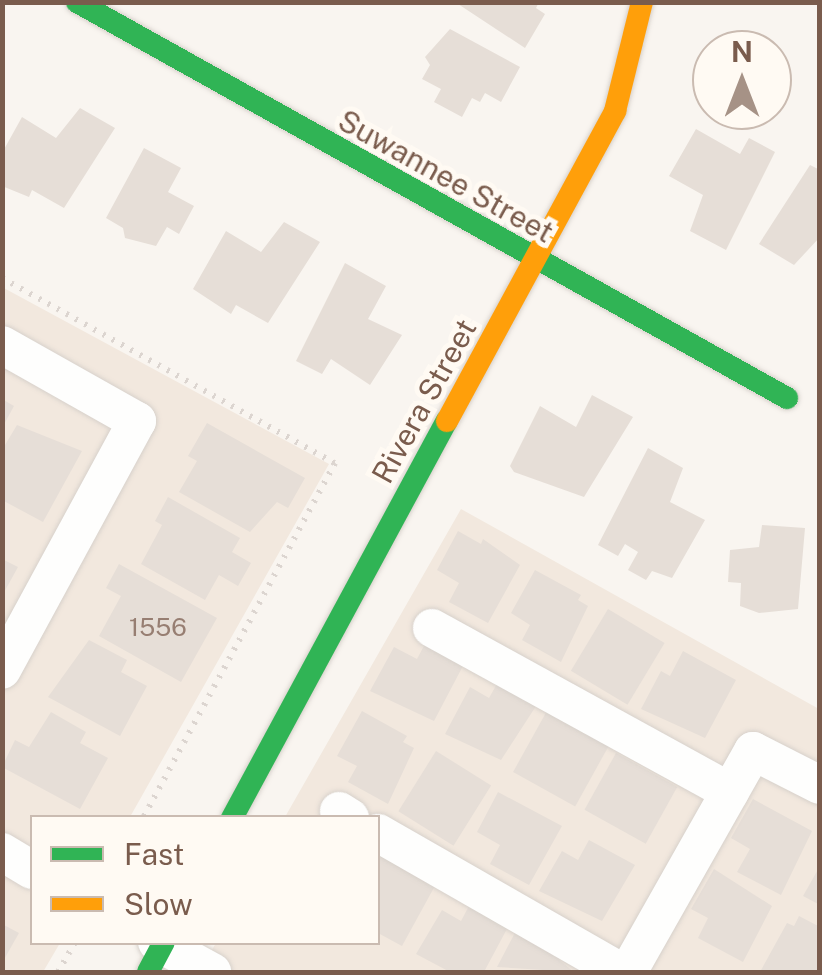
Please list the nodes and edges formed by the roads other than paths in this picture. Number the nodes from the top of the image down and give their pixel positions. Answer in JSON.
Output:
{"nodes":[{"id":1,"x":78,"y":2,"type":"edge"},
{"id":2,"x":642,"y":2,"type":"edge"},
{"id":3,"x":534,"y":261,"type":"junction"},
{"id":4,"x":2,"y":345,"type":"edge"},
{"id":5,"x":787,"y":398,"type":"dead end"},
{"id":6,"x":432,"y":628,"type":"dead end"},
{"id":7,"x":2,"y":670,"type":"edge"},
{"id":8,"x":820,"y":786,"type":"edge"},
{"id":9,"x":730,"y":792,"type":"junction"},
{"id":10,"x":234,"y":815,"type":"edge"},
{"id":11,"x":380,"y":834,"type":"edge"},
{"id":12,"x":2,"y":852,"type":"edge"},
{"id":13,"x":30,"y":869,"type":"edge"},
{"id":14,"x":158,"y":951,"type":"edge"},
{"id":15,"x":212,"y":972,"type":"edge"},
{"id":16,"x":624,"y":972,"type":"edge"}],
"edges":[{"from":1,"to":3,"type":"street","name":"Suwannee Street"},
{"from":2,"to":3,"type":"street","name":"Rivera Street"},
{"from":3,"to":5,"type":"street","name":"Suwannee Street"},
{"from":3,"to":10,"type":"street","name":"Rivera Street"},
{"from":4,"to":7,"type":"street"},
{"from":6,"to":9,"type":"street"},
{"from":8,"to":9,"type":"street"},
{"from":9,"to":16,"type":"street"},
{"from":11,"to":16,"type":"street"},
{"from":12,"to":13,"type":"street"},
{"from":14,"to":15,"type":"street"}]}
